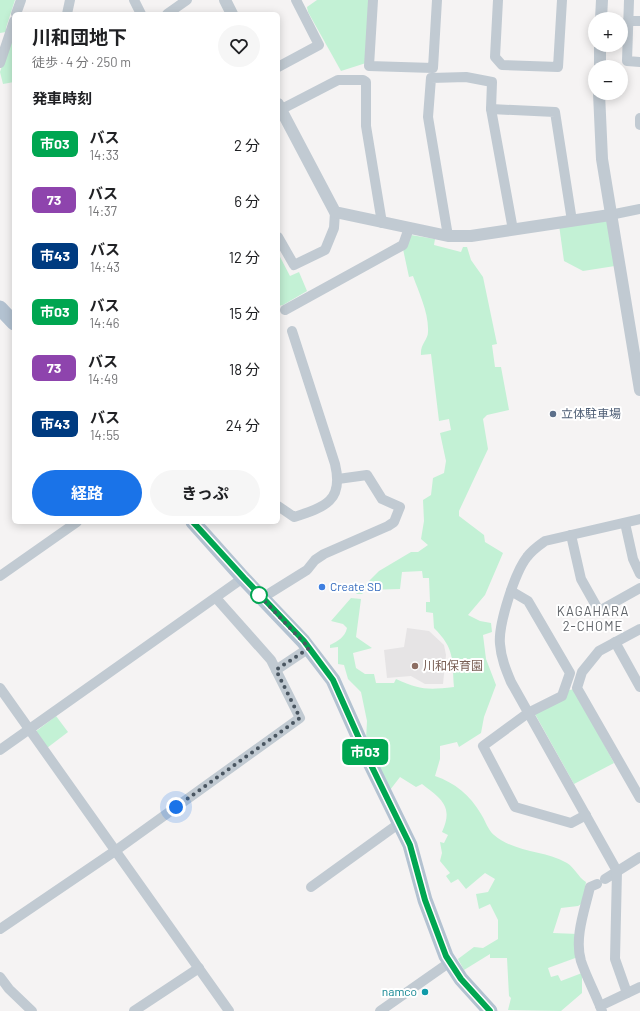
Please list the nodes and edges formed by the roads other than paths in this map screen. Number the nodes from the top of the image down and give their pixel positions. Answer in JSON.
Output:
{"nodes":[{"id":1,"x":20,"y":0,"type":"edge"},
{"id":2,"x":70,"y":0,"type":"edge"},
{"id":3,"x":134,"y":0,"type":"edge"},
{"id":4,"x":187,"y":0,"type":"edge"},
{"id":5,"x":225,"y":0,"type":"edge"},
{"id":6,"x":296,"y":0,"type":"edge"},
{"id":7,"x":373,"y":0,"type":"edge"},
{"id":8,"x":437,"y":0,"type":"edge"},
{"id":9,"x":498,"y":0,"type":"edge"},
{"id":10,"x":562,"y":0,"type":"edge"},
{"id":11,"x":602,"y":0,"type":"edge"},
{"id":12,"x":629,"y":0,"type":"edge"},
{"id":13,"x":17,"y":12,"type":"edge"},
{"id":14,"x":67,"y":12,"type":"edge"},
{"id":15,"x":140,"y":12,"type":"edge"},
{"id":16,"x":171,"y":12,"type":"edge"},
{"id":17,"x":231,"y":12,"type":"edge"},
{"id":18,"x":601,"y":12,"type":"edge"},
{"id":19,"x":628,"y":21,"type":"joint"},
{"id":20,"x":640,"y":21,"type":"edge"},
{"id":21,"x":12,"y":27,"type":"edge"},
{"id":22,"x":627,"y":52,"type":"edge"},
{"id":23,"x":640,"y":62,"type":"edge"},
{"id":24,"x":0,"y":63,"type":"edge"},
{"id":25,"x":280,"y":66,"type":"edge"},
{"id":26,"x":599,"y":100,"type":"edge"},
{"id":27,"x":280,"y":108,"type":"edge"},
{"id":28,"x":491,"y":109,"type":"junction"},
{"id":29,"x":280,"y":110,"type":"edge"},
{"id":30,"x":640,"y":118,"type":"edge"},
{"id":31,"x":640,"y":125,"type":"edge"},
{"id":32,"x":640,"y":209,"type":"edge"},
{"id":33,"x":335,"y":212,"type":"junction"},
{"id":34,"x":610,"y":215,"type":"junction"},
{"id":35,"x":572,"y":221,"type":"junction"},
{"id":36,"x":382,"y":223,"type":"junction"},
{"id":37,"x":409,"y":228,"type":"junction"},
{"id":38,"x":513,"y":230,"type":"junction"},
{"id":39,"x":448,"y":236,"type":"junction"},
{"id":40,"x":280,"y":240,"type":"edge"},
{"id":41,"x":0,"y":308,"type":"edge"},
{"id":42,"x":285,"y":310,"type":"dead end"},
{"id":43,"x":12,"y":321,"type":"edge"},
{"id":44,"x":292,"y":330,"type":"dead end"},
{"id":45,"x":640,"y":390,"type":"edge"},
{"id":46,"x":338,"y":479,"type":"junction"},
{"id":47,"x":280,"y":507,"type":"edge"},
{"id":48,"x":640,"y":519,"type":"edge"},
{"id":49,"x":625,"y":523,"type":"junction"},
{"id":50,"x":74,"y":524,"type":"edge"},
{"id":51,"x":195,"y":524,"type":"edge"},
{"id":52,"x":571,"y":535,"type":"junction"},
{"id":53,"x":640,"y":574,"type":"edge"},
{"id":54,"x":0,"y":576,"type":"edge"},
{"id":55,"x":244,"y":578,"type":"junction"},
{"id":56,"x":640,"y":588,"type":"edge"},
{"id":57,"x":511,"y":591,"type":"junction"},
{"id":58,"x":216,"y":598,"type":"junction"},
{"id":59,"x":262,"y":598,"type":"junction"},
{"id":60,"x":640,"y":628,"type":"edge"},
{"id":61,"x":615,"y":642,"type":"junction"},
{"id":62,"x":309,"y":648,"type":"junction"},
{"id":63,"x":276,"y":670,"type":"junction"},
{"id":64,"x":640,"y":687,"type":"edge"},
{"id":65,"x":0,"y":688,"type":"edge"},
{"id":66,"x":528,"y":713,"type":"junction"},
{"id":67,"x":29,"y":730,"type":"junction"},
{"id":68,"x":0,"y":750,"type":"edge"},
{"id":69,"x":640,"y":798,"type":"edge"},
{"id":70,"x":586,"y":815,"type":"junction"},
{"id":71,"x":400,"y":822,"type":"junction"},
{"id":72,"x":115,"y":851,"type":"junction"},
{"id":73,"x":640,"y":857,"type":"edge"},
{"id":74,"x":617,"y":871,"type":"junction"},
{"id":75,"x":311,"y":887,"type":"dead end"},
{"id":76,"x":0,"y":929,"type":"edge"},
{"id":77,"x":450,"y":962,"type":"junction"},
{"id":78,"x":199,"y":968,"type":"junction"},
{"id":79,"x":0,"y":977,"type":"edge"},
{"id":80,"x":640,"y":987,"type":"edge"},
{"id":81,"x":627,"y":993,"type":"junction"},
{"id":82,"x":601,"y":1009,"type":"edge"},
{"id":83,"x":32,"y":1011,"type":"edge"},
{"id":84,"x":134,"y":1011,"type":"edge"},
{"id":85,"x":229,"y":1011,"type":"edge"},
{"id":86,"x":380,"y":1011,"type":"edge"},
{"id":87,"x":490,"y":1011,"type":"edge"}],
"edges":[{"from":1,"to":13,"type":"street"},
{"from":2,"to":14,"type":"street"},
{"from":3,"to":15,"type":"street"},
{"from":4,"to":16,"type":"street"},
{"from":5,"to":17,"type":"street"},
{"from":6,"to":25,"type":"street"},
{"from":7,"to":8,"type":"street"},
{"from":9,"to":10,"type":"street"},
{"from":11,"to":18,"type":"street"},
{"from":12,"to":19,"type":"street"},
{"from":19,"to":20,"type":"street"},
{"from":21,"to":24,"type":"street"},
{"from":22,"to":23,"type":"street"},
{"from":26,"to":34,"type":"street"},
{"from":27,"to":36,"type":"street"},
{"from":28,"to":35,"type":"street"},
{"from":28,"to":38,"type":"street"},
{"from":28,"to":39,"type":"street"},
{"from":29,"to":33,"type":"street"},
{"from":30,"to":31,"type":"street"},
{"from":32,"to":34,"type":"street"},
{"from":33,"to":36,"type":"street"},
{"from":33,"to":40,"type":"street"},
{"from":34,"to":35,"type":"street"},
{"from":34,"to":45,"type":"street"},
{"from":35,"to":38,"type":"street"},
{"from":36,"to":37,"type":"street"},
{"from":37,"to":39,"type":"street"},
{"from":37,"to":42,"type":"street"},
{"from":38,"to":39,"type":"street"},
{"from":41,"to":43,"type":"main road"},
{"from":44,"to":46,"type":"street"},
{"from":46,"to":47,"type":"street"},
{"from":46,"to":59,"type":"street"},
{"from":48,"to":49,"type":"street"},
{"from":49,"to":52,"type":"street"},
{"from":49,"to":53,"type":"street"},
{"from":50,"to":54,"type":"street"},
{"from":51,"to":55,"type":"main road"},
{"from":52,"to":56,"type":"street"},
{"from":52,"to":57,"type":"street"},
{"from":55,"to":58,"type":"street"},
{"from":55,"to":59,"type":"main road"},
{"from":57,"to":66,"type":"street"},
{"from":57,"to":66,"type":"street"},
{"from":58,"to":63,"type":"street"},
{"from":58,"to":67,"type":"street"},
{"from":59,"to":62,"type":"main road"},
{"from":60,"to":61,"type":"street"},
{"from":61,"to":64,"type":"street"},
{"from":61,"to":69,"type":"street"},
{"from":62,"to":63,"type":"street"},
{"from":62,"to":71,"type":"main road"},
{"from":63,"to":72,"type":"street"},
{"from":65,"to":67,"type":"street"},
{"from":66,"to":70,"type":"street"},
{"from":66,"to":70,"type":"street"},
{"from":67,"to":68,"type":"street"},
{"from":67,"to":72,"type":"street"},
{"from":70,"to":74,"type":"street"},
{"from":71,"to":75,"type":"street"},
{"from":71,"to":77,"type":"main road"},
{"from":72,"to":76,"type":"street"},
{"from":72,"to":78,"type":"street"},
{"from":73,"to":74,"type":"street"},
{"from":74,"to":81,"type":"street"},
{"from":74,"to":82,"type":"street"},
{"from":77,"to":86,"type":"street"},
{"from":77,"to":87,"type":"main road"},
{"from":78,"to":84,"type":"street"},
{"from":78,"to":85,"type":"street"},
{"from":79,"to":83,"type":"street"},
{"from":80,"to":81,"type":"street"},
{"from":81,"to":82,"type":"street"}]}
